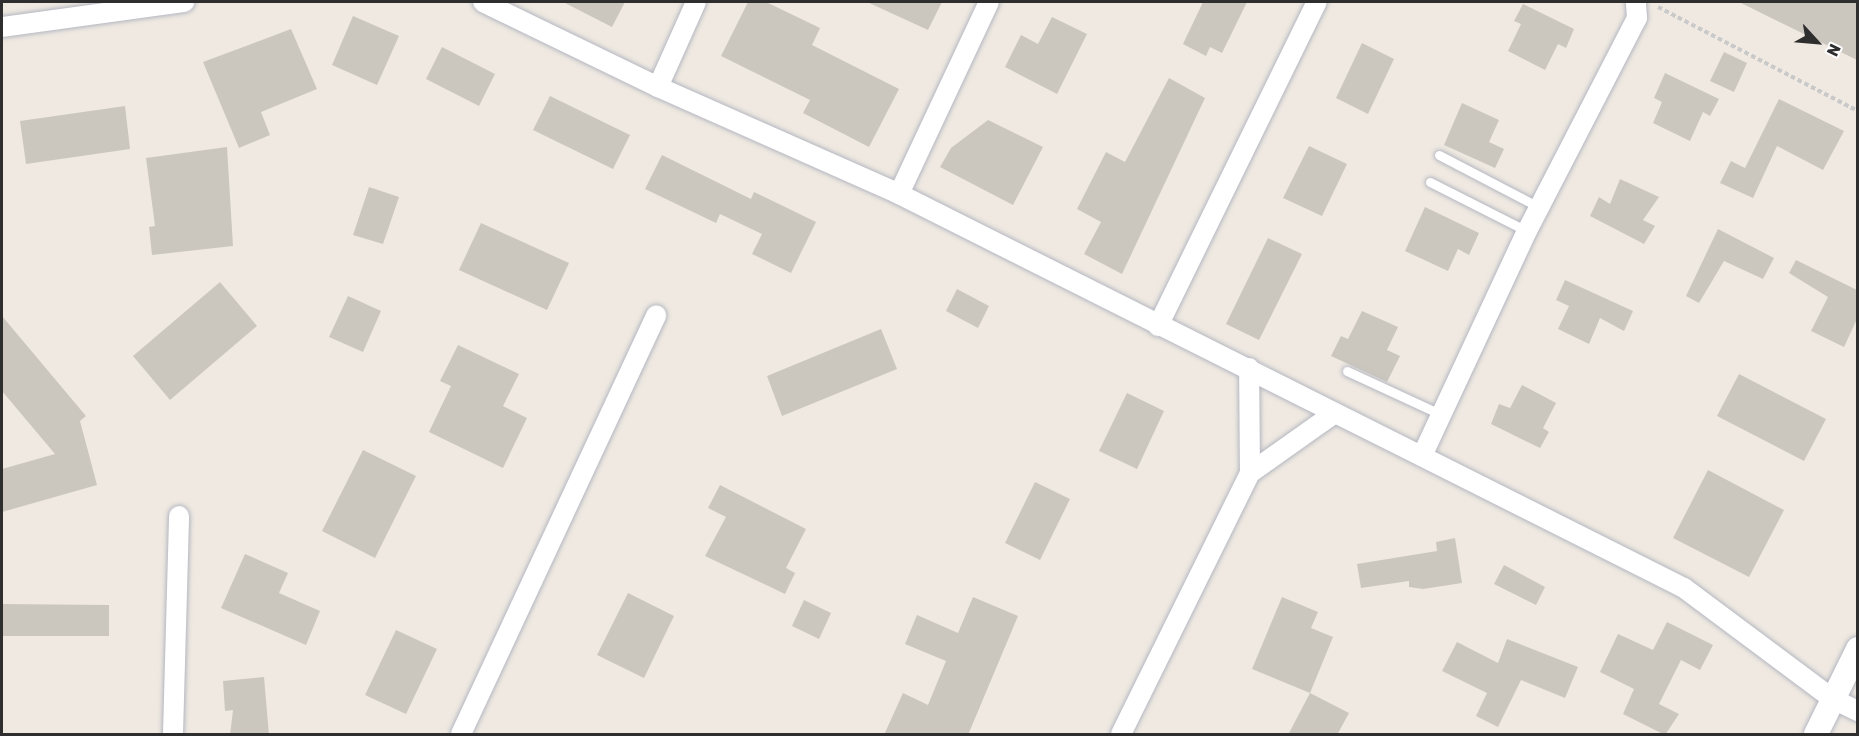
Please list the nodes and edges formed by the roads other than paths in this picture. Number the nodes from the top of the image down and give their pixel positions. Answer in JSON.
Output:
{"nodes":[{"id":1,"x":184,"y":2,"type":"edge"},
{"id":2,"x":483,"y":2,"type":"edge"},
{"id":3,"x":696,"y":2,"type":"edge"},
{"id":4,"x":989,"y":2,"type":"edge"},
{"id":5,"x":1317,"y":2,"type":"edge"},
{"id":6,"x":1636,"y":2,"type":"edge"},
{"id":7,"x":2,"y":27,"type":"edge"},
{"id":8,"x":658,"y":87,"type":"junction"},
{"id":9,"x":1439,"y":155,"type":"dead end"},
{"id":10,"x":1430,"y":182,"type":"dead end"},
{"id":11,"x":899,"y":194,"type":"junction"},
{"id":12,"x":1539,"y":207,"type":"junction"},
{"id":13,"x":1527,"y":231,"type":"junction"},
{"id":14,"x":656,"y":315,"type":"dead end"},
{"id":15,"x":1158,"y":326,"type":"junction"},
{"id":16,"x":1249,"y":368,"type":"junction"},
{"id":17,"x":1347,"y":371,"type":"dead end"},
{"id":18,"x":1438,"y":413,"type":"junction"},
{"id":19,"x":1332,"y":415,"type":"junction"},
{"id":20,"x":1422,"y":456,"type":"junction"},
{"id":21,"x":1250,"y":473,"type":"junction"},
{"id":22,"x":179,"y":516,"type":"dead end"},
{"id":23,"x":1857,"y":649,"type":"edge"},
{"id":24,"x":1833,"y":699,"type":"junction"},
{"id":25,"x":1857,"y":711,"type":"edge"},
{"id":26,"x":173,"y":735,"type":"edge"},
{"id":27,"x":461,"y":735,"type":"edge"},
{"id":28,"x":1121,"y":735,"type":"edge"},
{"id":29,"x":1816,"y":735,"type":"edge"}],
"edges":[{"from":1,"to":7,"type":"street"},
{"from":2,"to":8,"type":"street"},
{"from":3,"to":8,"type":"street"},
{"from":4,"to":11,"type":"street"},
{"from":5,"to":15,"type":"street"},
{"from":6,"to":12,"type":"street"},
{"from":8,"to":11,"type":"street"},
{"from":9,"to":12,"type":"lane"},
{"from":10,"to":13,"type":"lane"},
{"from":11,"to":15,"type":"street"},
{"from":12,"to":13,"type":"street"},
{"from":13,"to":18,"type":"street"},
{"from":14,"to":27,"type":"street"},
{"from":15,"to":16,"type":"street"},
{"from":16,"to":19,"type":"street"},
{"from":16,"to":21,"type":"street"},
{"from":17,"to":18,"type":"lane"},
{"from":18,"to":20,"type":"street"},
{"from":19,"to":20,"type":"street"},
{"from":19,"to":21,"type":"street"},
{"from":20,"to":24,"type":"street"},
{"from":21,"to":28,"type":"street"},
{"from":22,"to":26,"type":"street"},
{"from":23,"to":24,"type":"street"},
{"from":24,"to":25,"type":"street"},
{"from":24,"to":29,"type":"street"}]}
